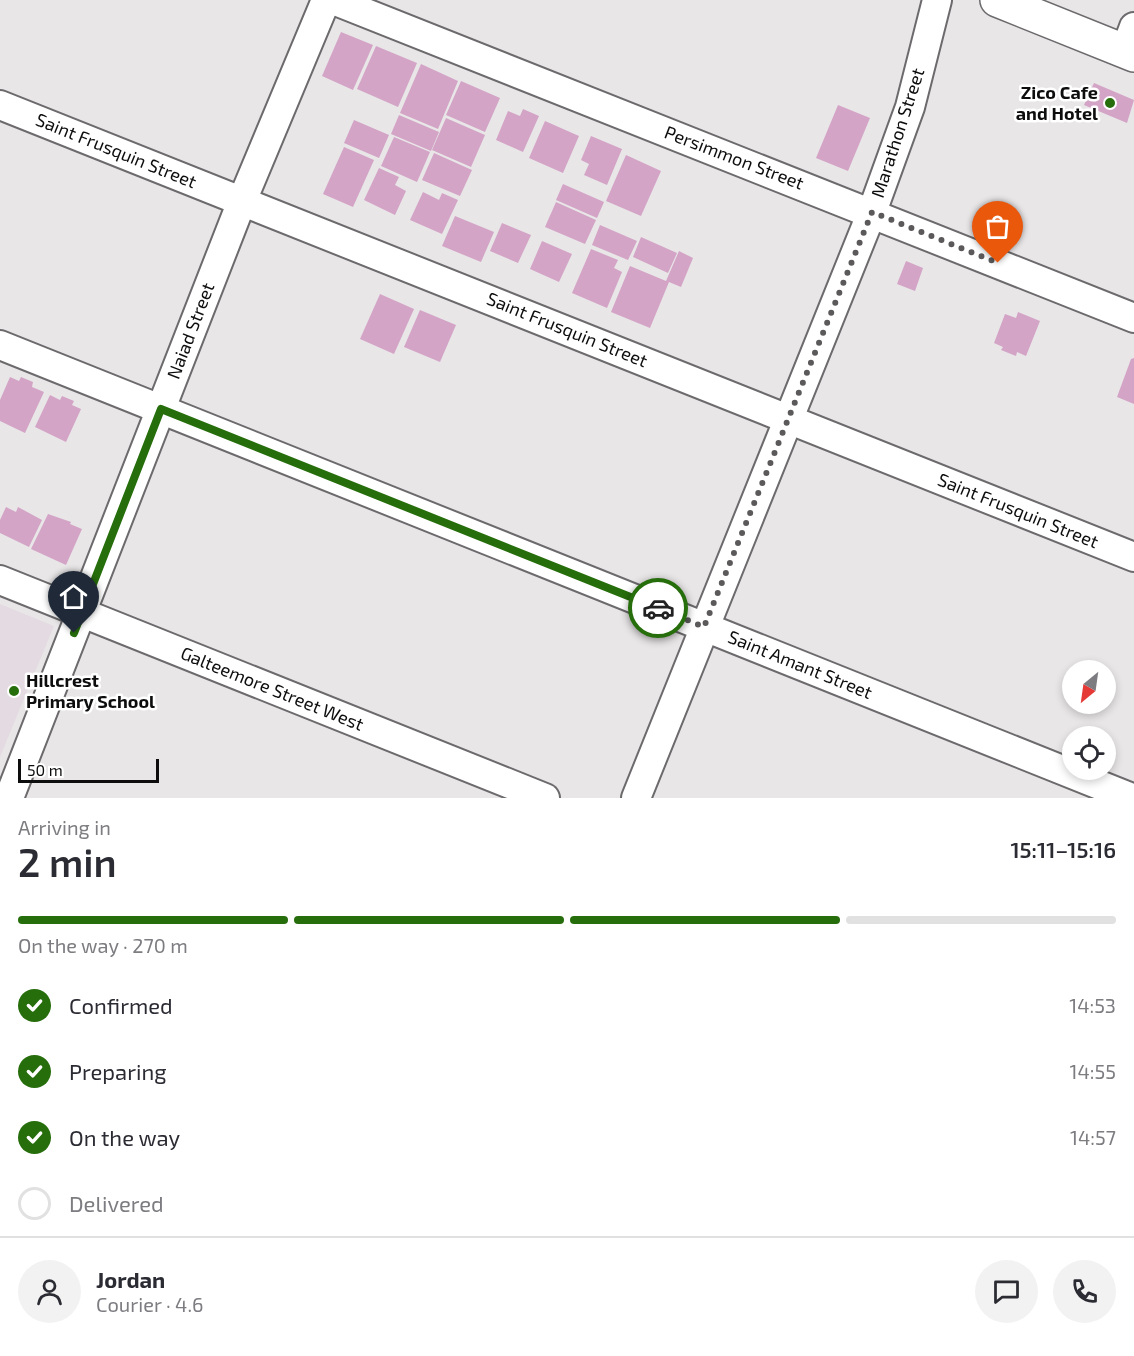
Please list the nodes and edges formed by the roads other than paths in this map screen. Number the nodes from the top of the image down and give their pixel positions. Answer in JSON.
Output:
{"nodes":[{"id":1,"x":326,"y":0,"type":"edge"},
{"id":2,"x":333,"y":0,"type":"edge"},
{"id":3,"x":937,"y":0,"type":"edge"},
{"id":4,"x":997,"y":0,"type":"edge"},
{"id":5,"x":1131,"y":44,"type":"edge"},
{"id":6,"x":0,"y":105,"type":"edge"},
{"id":7,"x":243,"y":201,"type":"junction"},
{"id":8,"x":872,"y":212,"type":"junction"},
{"id":9,"x":1134,"y":318,"type":"edge"},
{"id":10,"x":0,"y":345,"type":"edge"},
{"id":11,"x":161,"y":409,"type":"junction"},
{"id":12,"x":787,"y":419,"type":"junction"},
{"id":13,"x":1134,"y":557,"type":"edge"},
{"id":14,"x":0,"y":580,"type":"edge"},
{"id":15,"x":82,"y":613,"type":"junction"},
{"id":16,"x":704,"y":627,"type":"junction"},
{"id":17,"x":9,"y":798,"type":"edge"},
{"id":18,"x":545,"y":798,"type":"edge"},
{"id":19,"x":636,"y":798,"type":"edge"},
{"id":20,"x":1132,"y":798,"type":"edge"}],
"edges":[{"from":1,"to":7,"type":"street","name":"Naiad Street"},
{"from":2,"to":8,"type":"street","name":"Persimmon Street"},
{"from":3,"to":8,"type":"street","name":"Marathon Street"},
{"from":4,"to":5,"type":"main road"},
{"from":6,"to":7,"type":"street","name":"Saint Frusquin Street"},
{"from":7,"to":11,"type":"street","name":"Naiad Street"},
{"from":7,"to":12,"type":"street","name":"Saint Frusquin Street"},
{"from":8,"to":9,"type":"street","name":"Persimmon Street"},
{"from":8,"to":12,"type":"street","name":"Marathon Street"},
{"from":10,"to":11,"type":"street","name":"Saint Amant Street"},
{"from":11,"to":15,"type":"street","name":"Naiad Street"},
{"from":11,"to":16,"type":"street","name":"Saint Amant Street"},
{"from":12,"to":13,"type":"street","name":"Saint Frusquin Street"},
{"from":12,"to":16,"type":"street","name":"Marathon Street"},
{"from":14,"to":15,"type":"street","name":"Galteemore Street West"},
{"from":15,"to":17,"type":"street","name":"Naiad Street"},
{"from":15,"to":18,"type":"street","name":"Galteemore Street West"},
{"from":16,"to":19,"type":"street","name":"Marathon Street"},
{"from":16,"to":20,"type":"street","name":"Saint Amant Street"}]}
